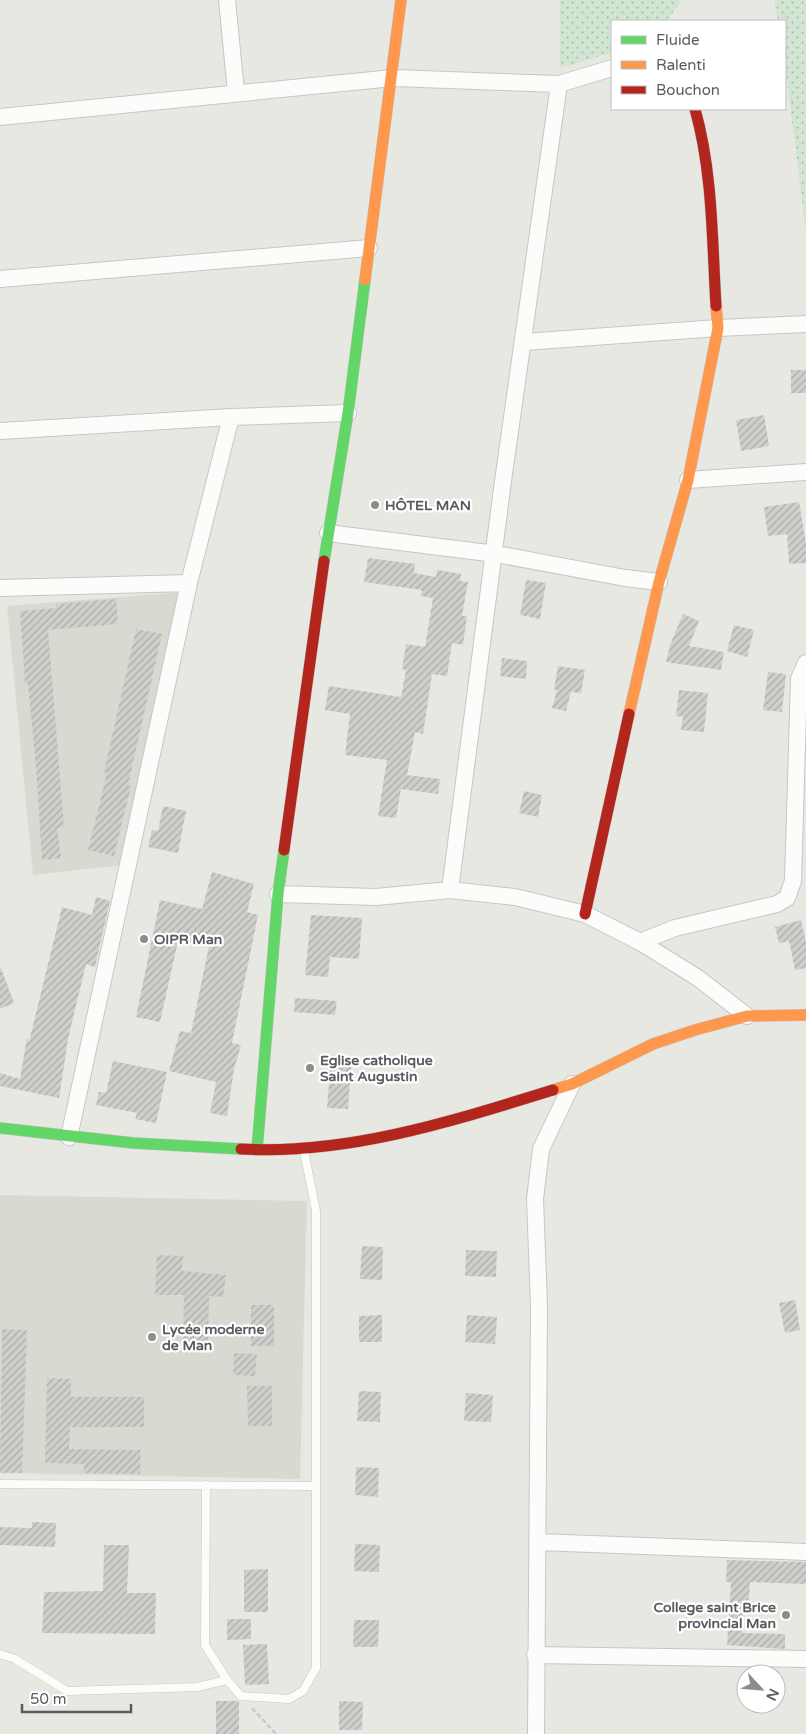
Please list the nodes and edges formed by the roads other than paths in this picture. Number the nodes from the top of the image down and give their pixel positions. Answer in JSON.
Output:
{"nodes":[{"id":1,"x":227,"y":0,"type":"edge"},
{"id":2,"x":401,"y":0,"type":"edge"},
{"id":3,"x":611,"y":68,"type":"edge"},
{"id":4,"x":393,"y":78,"type":"junction"},
{"id":5,"x":559,"y":84,"type":"junction"},
{"id":6,"x":236,"y":92,"type":"junction"},
{"id":7,"x":695,"y":110,"type":"edge"},
{"id":8,"x":0,"y":117,"type":"edge"},
{"id":9,"x":369,"y":248,"type":"junction"},
{"id":10,"x":0,"y":279,"type":"edge"},
{"id":11,"x":806,"y":324,"type":"edge"},
{"id":12,"x":718,"y":328,"type":"junction"},
{"id":13,"x":524,"y":342,"type":"junction"},
{"id":14,"x":348,"y":413,"type":"junction"},
{"id":15,"x":231,"y":417,"type":"junction"},
{"id":16,"x":0,"y":431,"type":"edge"},
{"id":17,"x":806,"y":472,"type":"edge"},
{"id":18,"x":688,"y":480,"type":"junction"},
{"id":19,"x":328,"y":533,"type":"junction"},
{"id":20,"x":496,"y":554,"type":"junction"},
{"id":21,"x":659,"y":582,"type":"junction"},
{"id":22,"x":189,"y":583,"type":"junction"},
{"id":23,"x":0,"y":588,"type":"edge"},
{"id":24,"x":806,"y":664,"type":"edge"},
{"id":25,"x":450,"y":890,"type":"junction"},
{"id":26,"x":278,"y":894,"type":"junction"},
{"id":27,"x":585,"y":914,"type":"junction"},
{"id":28,"x":640,"y":942,"type":"junction"},
{"id":29,"x":806,"y":1015,"type":"edge"},
{"id":30,"x":747,"y":1016,"type":"junction"},
{"id":31,"x":572,"y":1084,"type":"junction"},
{"id":32,"x":0,"y":1128,"type":"edge"},
{"id":33,"x":70,"y":1137,"type":"junction"},
{"id":34,"x":304,"y":1149,"type":"junction"},
{"id":35,"x":256,"y":1150,"type":"junction"},
{"id":36,"x":0,"y":1484,"type":"edge"},
{"id":37,"x":206,"y":1485,"type":"junction"},
{"id":38,"x":315,"y":1486,"type":"junction"},
{"id":39,"x":538,"y":1542,"type":"junction"},
{"id":40,"x":806,"y":1552,"type":"edge"},
{"id":41,"x":0,"y":1654,"type":"edge"},
{"id":42,"x":535,"y":1655,"type":"junction"},
{"id":43,"x":806,"y":1659,"type":"edge"},
{"id":44,"x":227,"y":1680,"type":"junction"},
{"id":45,"x":536,"y":1734,"type":"edge"}],
"edges":[{"from":1,"to":6,"type":"street"},
{"from":2,"to":4,"type":"street"},
{"from":3,"to":5,"type":"street"},
{"from":4,"to":5,"type":"street"},
{"from":4,"to":6,"type":"street"},
{"from":4,"to":9,"type":"street"},
{"from":5,"to":13,"type":"street"},
{"from":6,"to":8,"type":"street"},
{"from":7,"to":12,"type":"street"},
{"from":9,"to":10,"type":"street"},
{"from":9,"to":14,"type":"street"},
{"from":11,"to":12,"type":"street"},
{"from":12,"to":13,"type":"street"},
{"from":12,"to":18,"type":"street"},
{"from":13,"to":20,"type":"street"},
{"from":14,"to":15,"type":"street"},
{"from":14,"to":19,"type":"street"},
{"from":15,"to":16,"type":"street"},
{"from":15,"to":22,"type":"street"},
{"from":17,"to":18,"type":"street"},
{"from":18,"to":21,"type":"street"},
{"from":19,"to":20,"type":"street"},
{"from":19,"to":26,"type":"street"},
{"from":20,"to":21,"type":"street"},
{"from":20,"to":25,"type":"street"},
{"from":21,"to":27,"type":"street"},
{"from":22,"to":23,"type":"street"},
{"from":22,"to":33,"type":"street"},
{"from":24,"to":28,"type":"street"},
{"from":25,"to":26,"type":"street"},
{"from":25,"to":27,"type":"street"},
{"from":26,"to":35,"type":"street"},
{"from":27,"to":28,"type":"street"},
{"from":28,"to":30,"type":"street"},
{"from":29,"to":30,"type":"street"},
{"from":30,"to":31,"type":"street"},
{"from":31,"to":34,"type":"street"},
{"from":31,"to":39,"type":"street"},
{"from":32,"to":33,"type":"street"},
{"from":33,"to":35,"type":"street"},
{"from":34,"to":35,"type":"street"},
{"from":34,"to":38,"type":"lane"},
{"from":36,"to":37,"type":"lane"},
{"from":37,"to":38,"type":"lane"},
{"from":37,"to":44,"type":"lane"},
{"from":38,"to":44,"type":"lane"},
{"from":39,"to":40,"type":"street"},
{"from":39,"to":42,"type":"street"},
{"from":41,"to":44,"type":"lane"},
{"from":42,"to":43,"type":"street"},
{"from":42,"to":45,"type":"street"}]}
